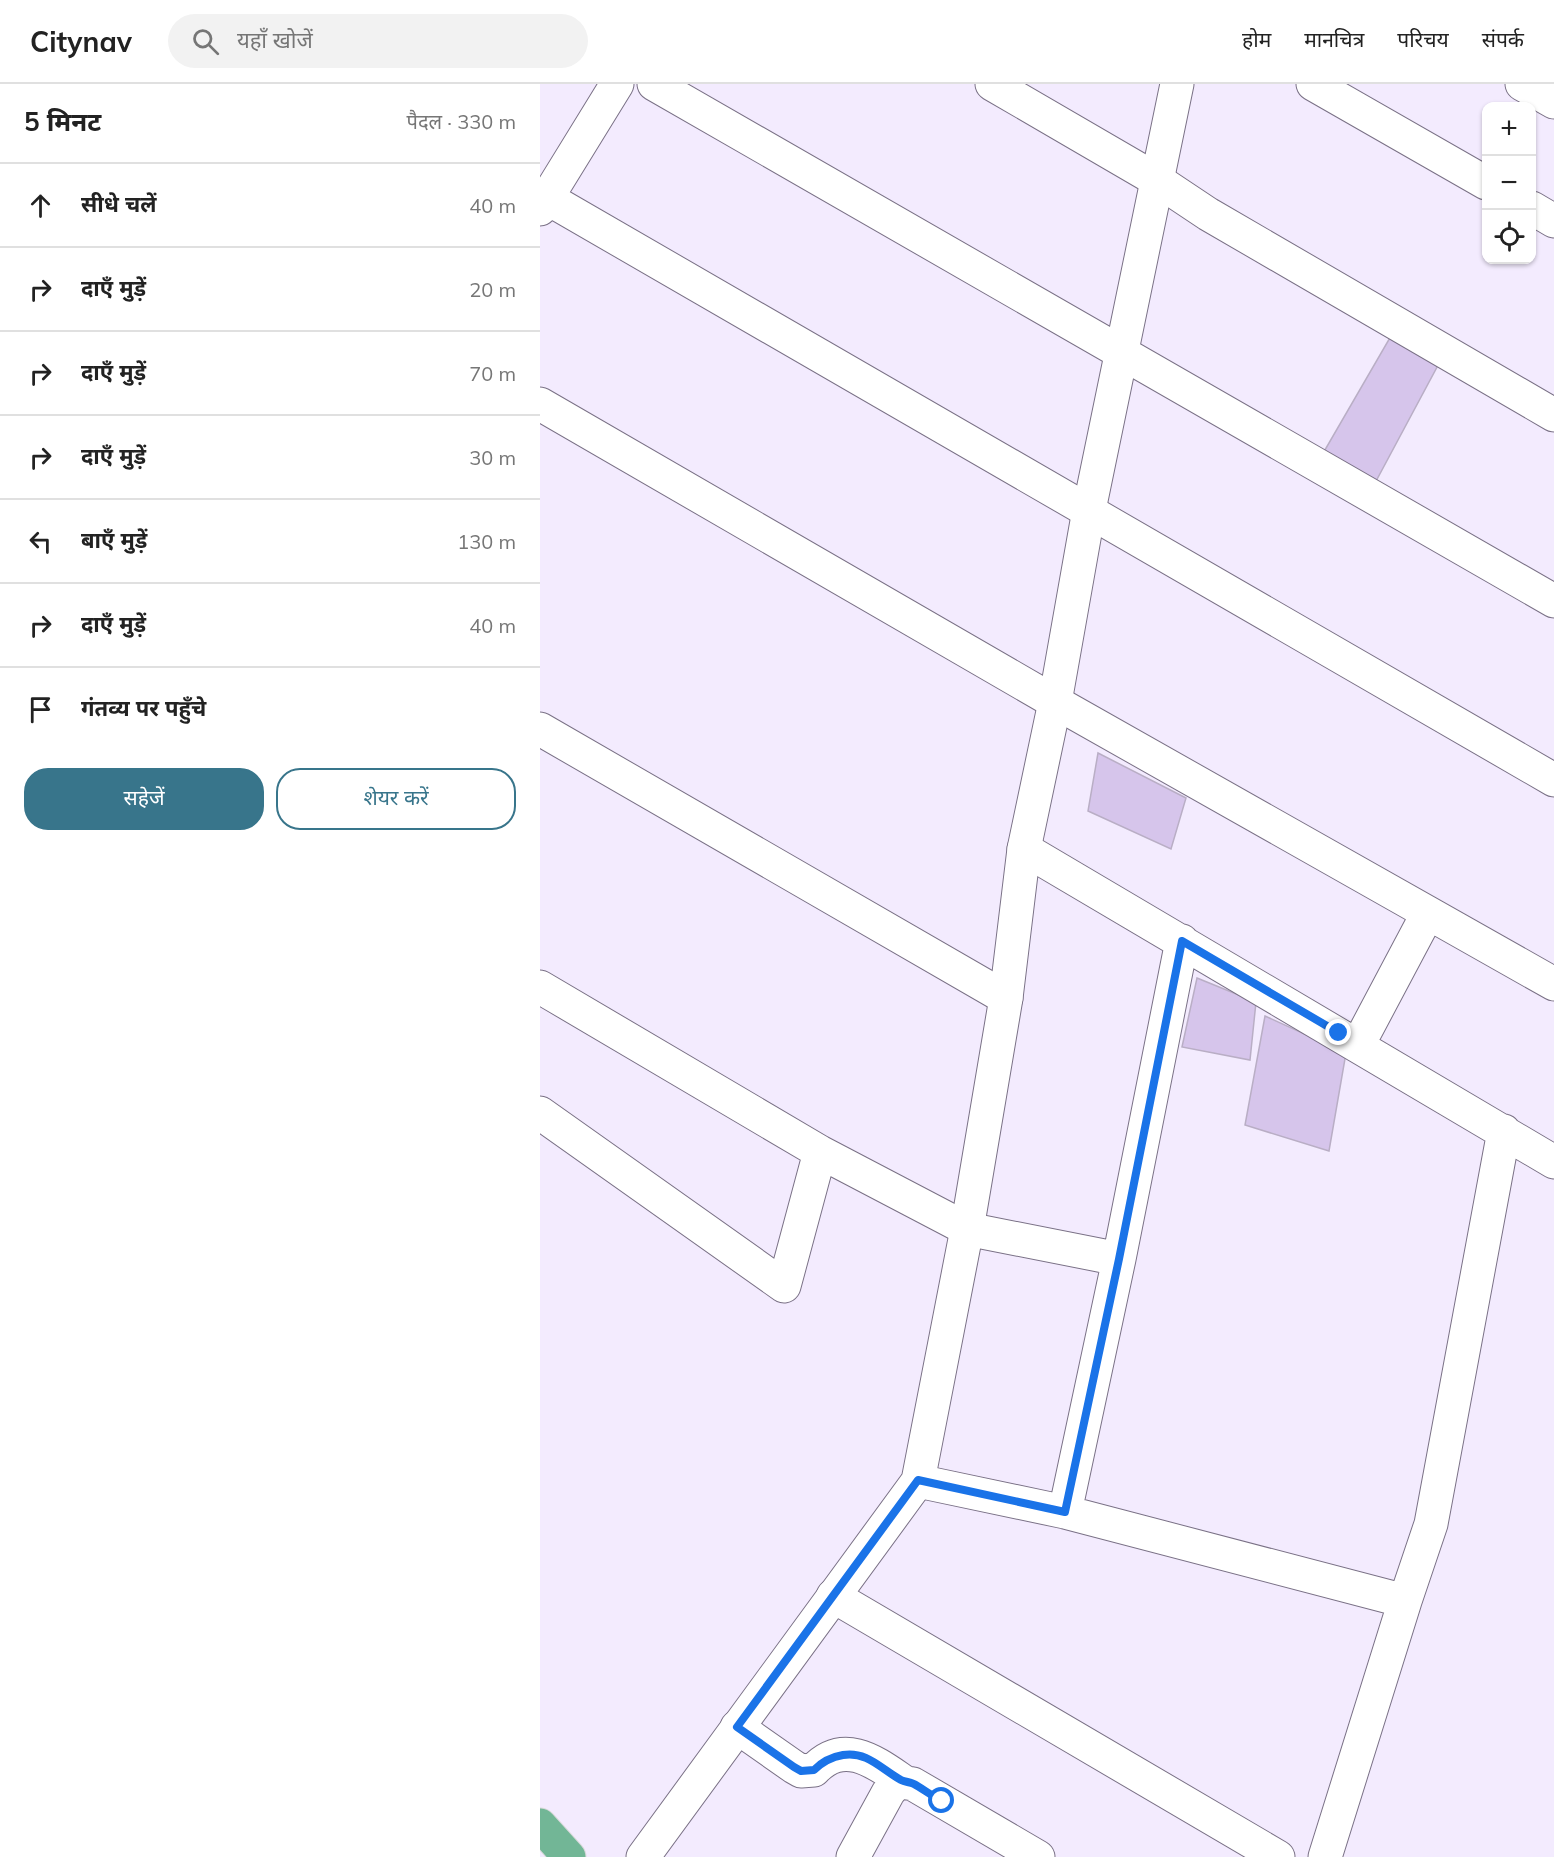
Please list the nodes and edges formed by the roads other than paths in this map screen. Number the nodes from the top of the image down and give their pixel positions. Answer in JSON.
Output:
{"nodes":[{"id":1,"x":616,"y":84,"type":"edge"},
{"id":2,"x":654,"y":84,"type":"edge"},
{"id":3,"x":992,"y":84,"type":"edge"},
{"id":4,"x":1177,"y":84,"type":"edge"},
{"id":5,"x":1312,"y":84,"type":"edge"},
{"id":6,"x":1522,"y":84,"type":"edge"},
{"id":7,"x":1554,"y":102,"type":"edge"},
{"id":8,"x":1157,"y":180,"type":"junction"},
{"id":9,"x":1482,"y":181,"type":"edge"},
{"id":10,"x":542,"y":201,"type":"edge"},
{"id":11,"x":1535,"y":210,"type":"edge"},
{"id":12,"x":1554,"y":221,"type":"edge"},
{"id":13,"x":1122,"y":354,"type":"junction"},
{"id":14,"x":540,"y":404,"type":"edge"},
{"id":15,"x":1554,"y":415,"type":"edge"},
{"id":16,"x":1089,"y":510,"type":"junction"},
{"id":17,"x":1554,"y":601,"type":"edge"},
{"id":18,"x":1055,"y":702,"type":"junction"},
{"id":19,"x":540,"y":729,"type":"edge"},
{"id":20,"x":1554,"y":780,"type":"edge"},
{"id":21,"x":1024,"y":849,"type":"junction"},
{"id":22,"x":1428,"y":913,"type":"junction"},
{"id":23,"x":1182,"y":941,"type":"junction"},
{"id":24,"x":1554,"y":984,"type":"edge"},
{"id":25,"x":540,"y":987,"type":"edge"},
{"id":26,"x":1006,"y":998,"type":"junction"},
{"id":27,"x":1358,"y":1045,"type":"junction"},
{"id":28,"x":540,"y":1113,"type":"edge"},
{"id":29,"x":1504,"y":1131,"type":"junction"},
{"id":30,"x":820,"y":1152,"type":"junction"},
{"id":31,"x":1554,"y":1162,"type":"edge"},
{"id":32,"x":967,"y":1229,"type":"junction"},
{"id":33,"x":1119,"y":1259,"type":"junction"},
{"id":34,"x":918,"y":1480,"type":"junction"},
{"id":35,"x":1065,"y":1512,"type":"junction"},
{"id":36,"x":833,"y":1596,"type":"junction"},
{"id":37,"x":1404,"y":1601,"type":"junction"},
{"id":38,"x":737,"y":1727,"type":"junction"},
{"id":39,"x":903,"y":1781,"type":"junction"},
{"id":40,"x":540,"y":1825,"type":"edge"},
{"id":41,"x":569,"y":1857,"type":"edge"},
{"id":42,"x":643,"y":1857,"type":"edge"},
{"id":43,"x":853,"y":1857,"type":"edge"},
{"id":44,"x":1038,"y":1857,"type":"edge"},
{"id":45,"x":1278,"y":1857,"type":"edge"},
{"id":46,"x":1325,"y":1857,"type":"edge"}],
"edges":[{"from":1,"to":10,"type":"street"},
{"from":2,"to":13,"type":"street"},
{"from":3,"to":8,"type":"street"},
{"from":4,"to":8,"type":"street"},
{"from":5,"to":9,"type":"street"},
{"from":6,"to":7,"type":"street"},
{"from":8,"to":13,"type":"street"},
{"from":8,"to":15,"type":"street"},
{"from":10,"to":16,"type":"street"},
{"from":11,"to":12,"type":"street"},
{"from":13,"to":16,"type":"street"},
{"from":13,"to":17,"type":"street"},
{"from":14,"to":18,"type":"street"},
{"from":16,"to":18,"type":"street"},
{"from":16,"to":20,"type":"street"},
{"from":18,"to":21,"type":"street"},
{"from":18,"to":22,"type":"street"},
{"from":19,"to":26,"type":"street"},
{"from":21,"to":23,"type":"street"},
{"from":21,"to":26,"type":"street"},
{"from":22,"to":24,"type":"street"},
{"from":22,"to":27,"type":"street"},
{"from":23,"to":27,"type":"street"},
{"from":23,"to":33,"type":"street"},
{"from":25,"to":30,"type":"street"},
{"from":26,"to":32,"type":"street"},
{"from":27,"to":29,"type":"street"},
{"from":28,"to":30,"type":"street"},
{"from":29,"to":31,"type":"street"},
{"from":29,"to":37,"type":"street"},
{"from":30,"to":32,"type":"street"},
{"from":32,"to":33,"type":"street"},
{"from":32,"to":34,"type":"street"},
{"from":33,"to":35,"type":"street"},
{"from":34,"to":35,"type":"street"},
{"from":34,"to":36,"type":"street"},
{"from":35,"to":37,"type":"street"},
{"from":36,"to":38,"type":"street"},
{"from":36,"to":45,"type":"street"},
{"from":37,"to":46,"type":"street"},
{"from":38,"to":39,"type":"street"},
{"from":38,"to":42,"type":"street"},
{"from":39,"to":43,"type":"street"},
{"from":39,"to":44,"type":"street"},
{"from":40,"to":41,"type":"highway"}]}
